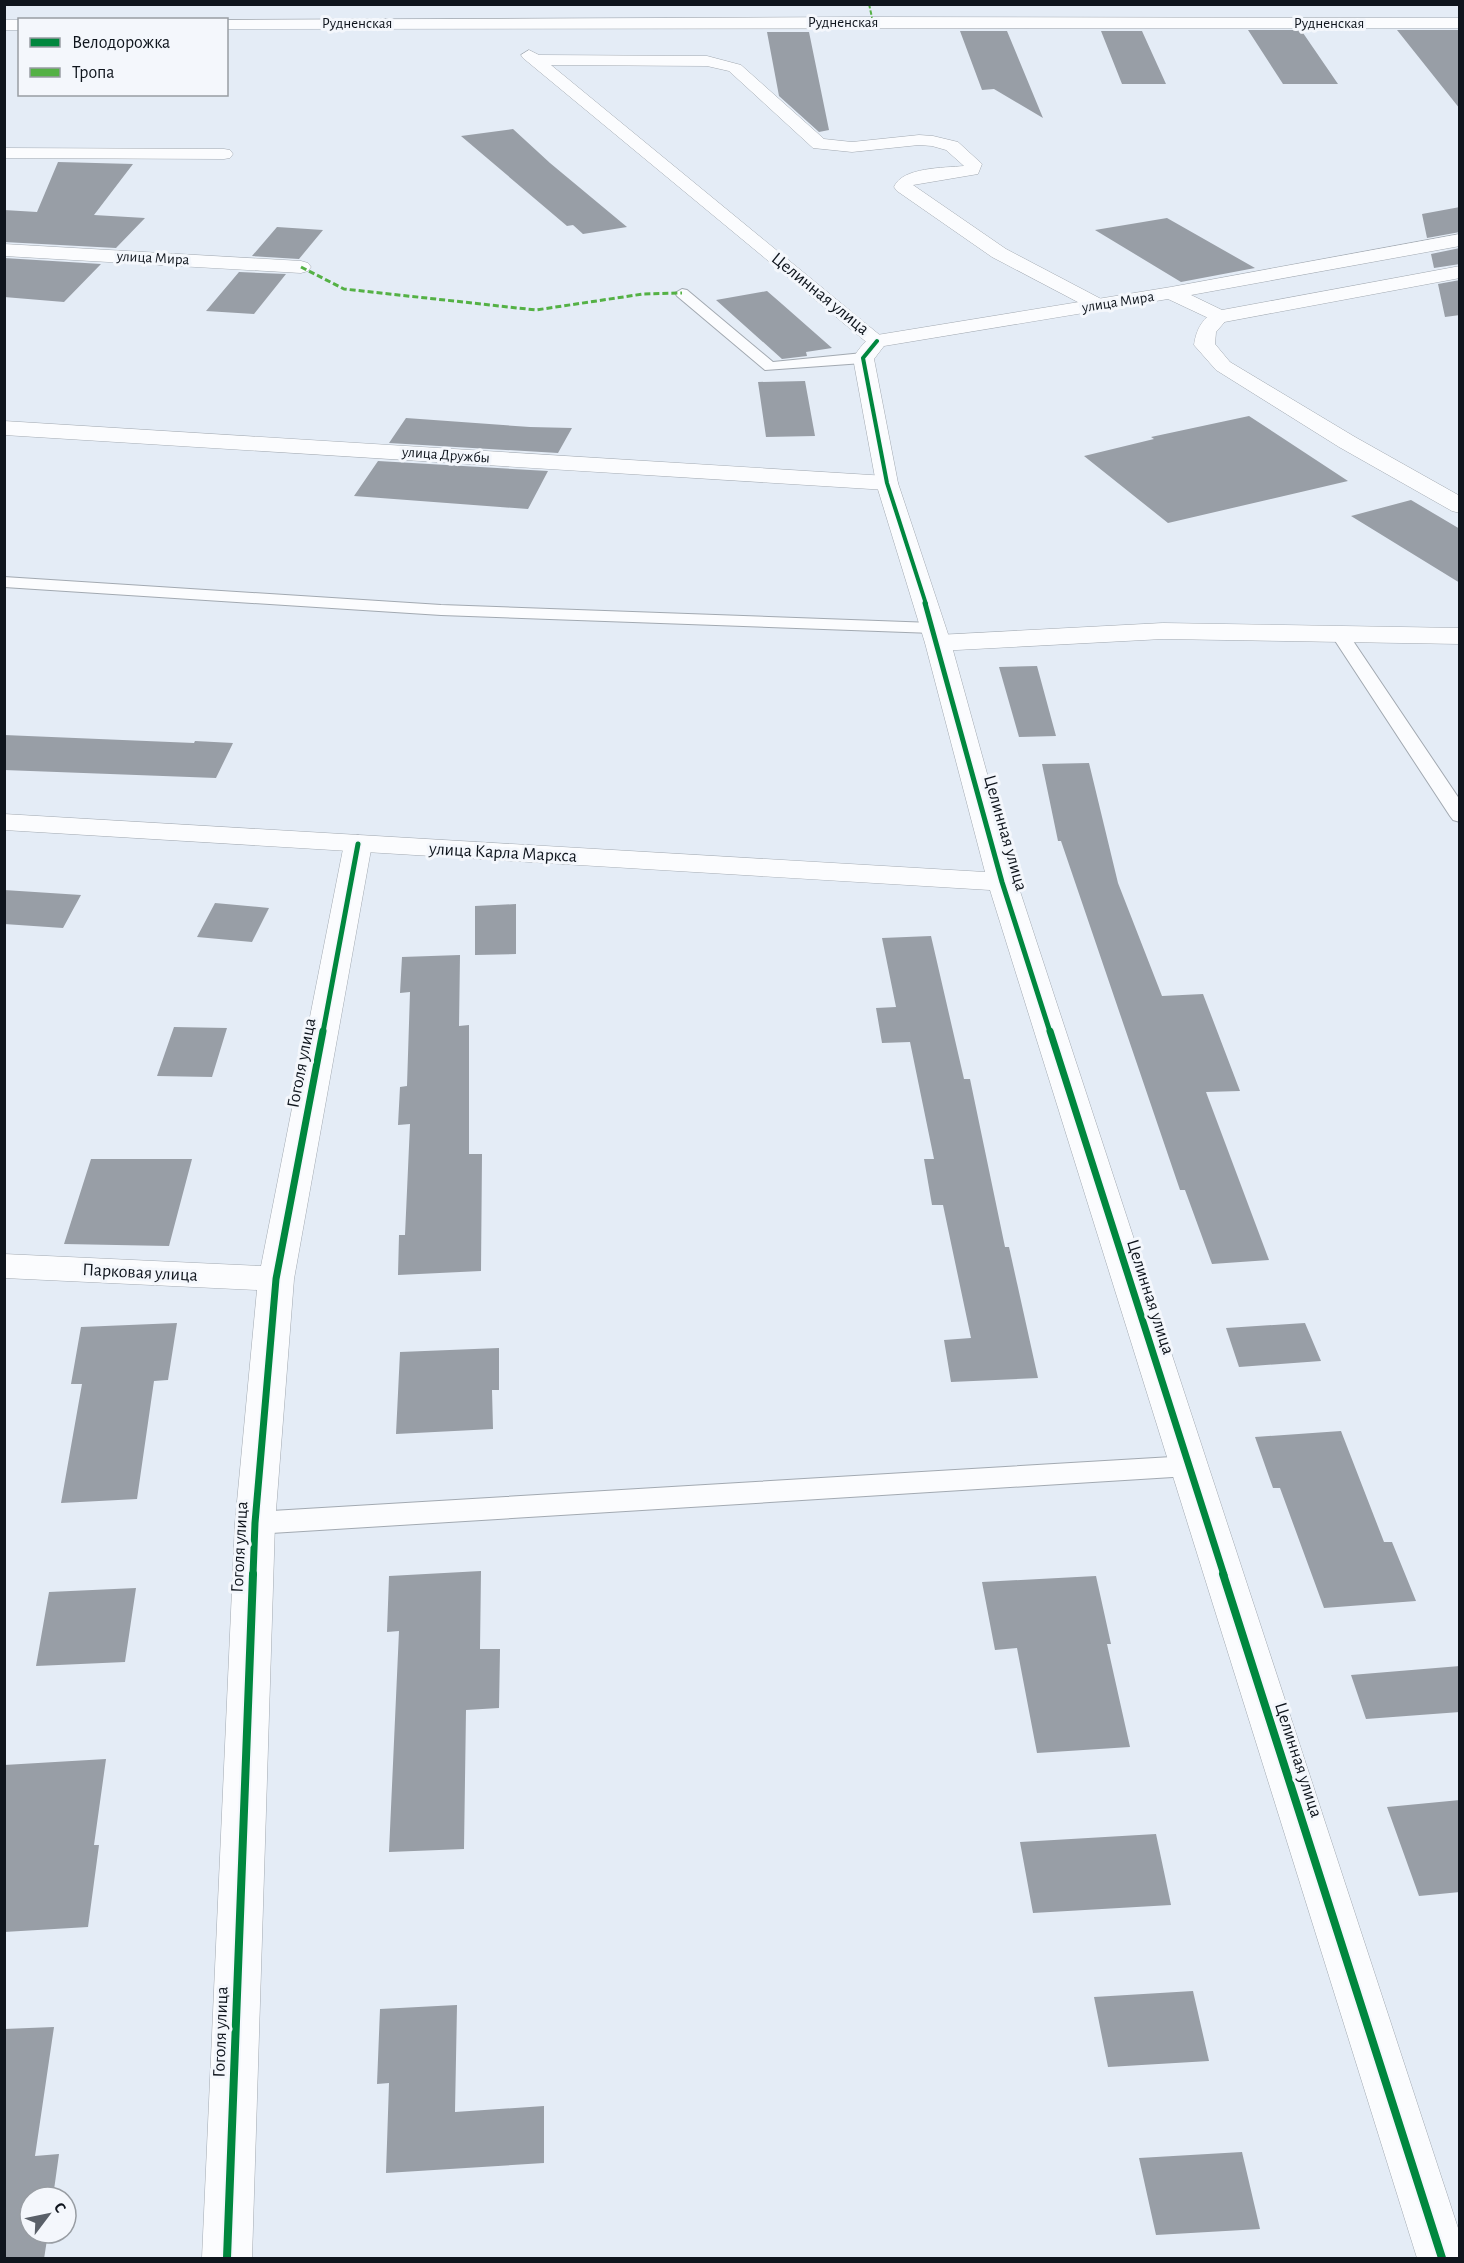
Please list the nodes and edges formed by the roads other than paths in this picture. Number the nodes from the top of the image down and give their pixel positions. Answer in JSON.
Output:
{"nodes":[{"id":1,"x":489,"y":23,"type":"junction"},
{"id":2,"x":1460,"y":23,"type":"edge"},
{"id":3,"x":228,"y":24,"type":"edge"},
{"id":4,"x":535,"y":60,"type":"junction"},
{"id":5,"x":4,"y":153,"type":"edge"},
{"id":6,"x":224,"y":154,"type":"dead end"},
{"id":7,"x":1460,"y":240,"type":"edge"},
{"id":8,"x":4,"y":250,"type":"edge"},
{"id":9,"x":302,"y":267,"type":"dead end"},
{"id":10,"x":1460,"y":272,"type":"edge"},
{"id":11,"x":682,"y":293,"type":"dead end"},
{"id":12,"x":1171,"y":293,"type":"junction"},
{"id":13,"x":1098,"y":305,"type":"junction"},
{"id":14,"x":1219,"y":317,"type":"junction"},
{"id":15,"x":870,"y":350,"type":"junction"},
{"id":16,"x":4,"y":428,"type":"edge"},
{"id":17,"x":887,"y":483,"type":"junction"},
{"id":18,"x":1460,"y":506,"type":"edge"},
{"id":19,"x":4,"y":582,"type":"edge"},
{"id":20,"x":1339,"y":633,"type":"junction"},
{"id":21,"x":935,"y":636,"type":"junction"},
{"id":22,"x":1460,"y":636,"type":"edge"},
{"id":23,"x":1460,"y":816,"type":"edge"},
{"id":24,"x":4,"y":822,"type":"edge"},
{"id":25,"x":358,"y":844,"type":"junction"},
{"id":26,"x":1002,"y":882,"type":"junction"},
{"id":27,"x":4,"y":1266,"type":"edge"},
{"id":28,"x":276,"y":1279,"type":"junction"},
{"id":29,"x":1189,"y":1466,"type":"junction"},
{"id":30,"x":255,"y":1523,"type":"junction"},
{"id":31,"x":227,"y":2259,"type":"edge"},
{"id":32,"x":1442,"y":2259,"type":"edge"}],
"edges":[{"from":1,"to":2,"type":"street","name":"Рудненская"},
{"from":1,"to":3,"type":"street","name":"Рудненская"},
{"from":1,"to":4,"type":"street","name":"Целинная улица"},
{"from":4,"to":13,"type":"street"},
{"from":4,"to":15,"type":"street","name":"Целинная улица"},
{"from":5,"to":6,"type":"street"},
{"from":7,"to":12,"type":"street"},
{"from":8,"to":9,"type":"street","name":"улица Мира"},
{"from":10,"to":14,"type":"street"},
{"from":11,"to":15,"type":"lane"},
{"from":12,"to":13,"type":"street","name":"улица Мира"},
{"from":12,"to":14,"type":"street","name":"улица Мира"},
{"from":13,"to":15,"type":"street","name":"улица Мира"},
{"from":14,"to":18,"type":"street"},
{"from":15,"to":17,"type":"street","name":"Целинная улица"},
{"from":16,"to":17,"type":"street","name":"улица Дружбы"},
{"from":17,"to":21,"type":"street","name":"Целинная улица"},
{"from":19,"to":21,"type":"lane"},
{"from":20,"to":21,"type":"street"},
{"from":20,"to":22,"type":"street"},
{"from":20,"to":23,"type":"lane"},
{"from":21,"to":26,"type":"street","name":"Целинная улица"},
{"from":24,"to":25,"type":"street","name":"улица Карла Маркса"},
{"from":25,"to":26,"type":"street","name":"улица Карла Маркса"},
{"from":25,"to":28,"type":"street","name":"Гоголя улица"},
{"from":26,"to":29,"type":"street","name":"Целинная улица"},
{"from":27,"to":28,"type":"street","name":"Парковая улица"},
{"from":28,"to":30,"type":"street","name":"Гоголя улица"},
{"from":29,"to":30,"type":"lane"},
{"from":29,"to":32,"type":"street","name":"Целинная улица"},
{"from":30,"to":31,"type":"street","name":"Гоголя улица"}]}
